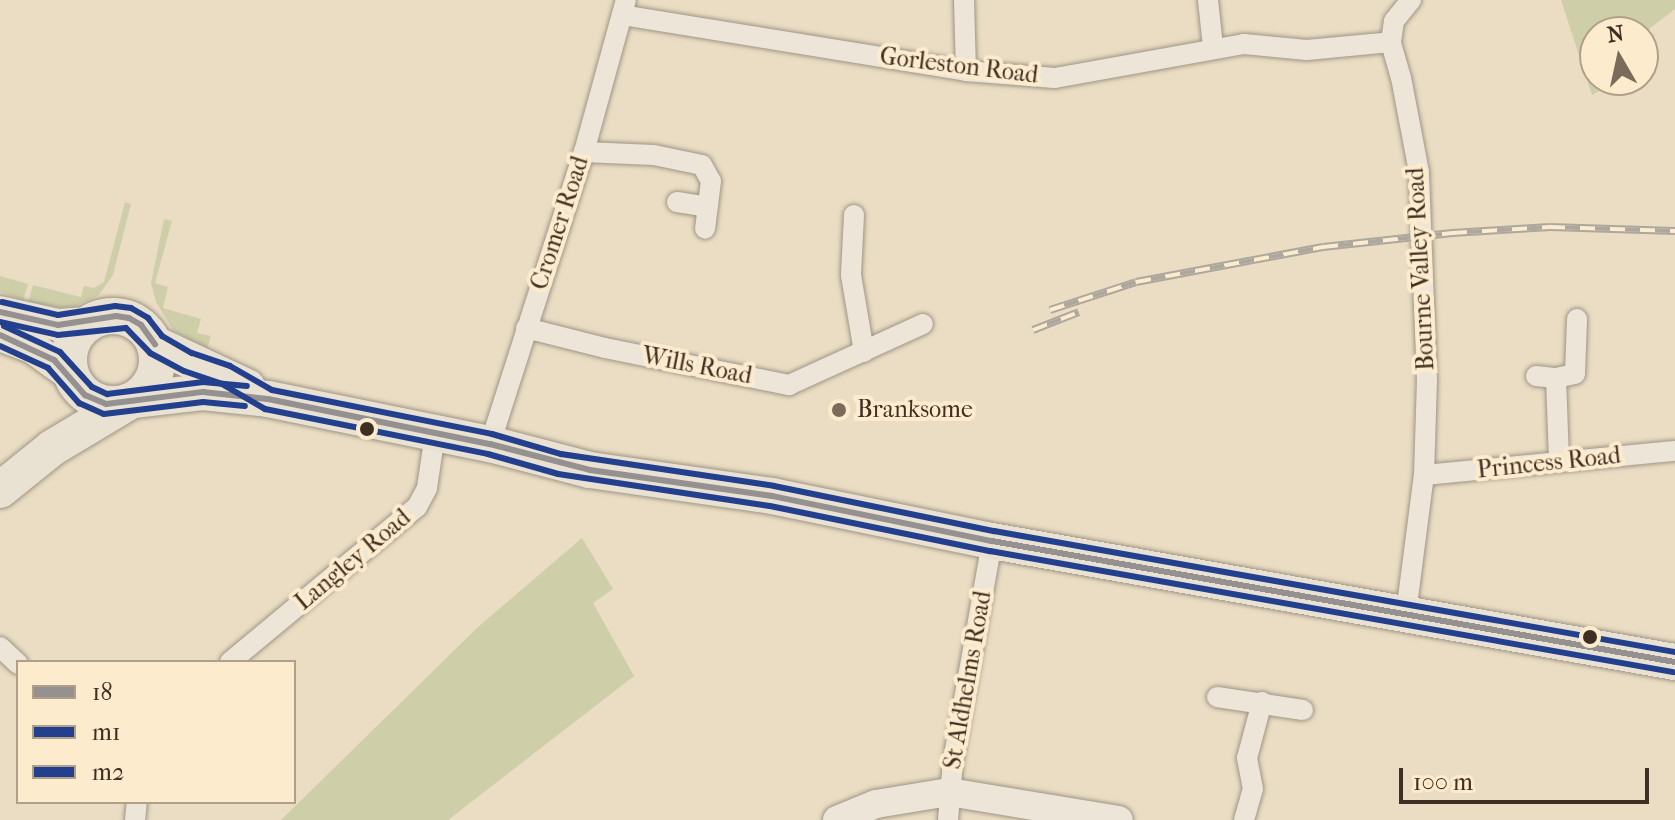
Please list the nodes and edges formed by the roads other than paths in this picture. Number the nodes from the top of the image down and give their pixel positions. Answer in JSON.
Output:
{"nodes":[{"id":1,"x":964,"y":0,"type":"edge"},
{"id":2,"x":1208,"y":0,"type":"edge"},
{"id":3,"x":1386,"y":0,"type":"edge"},
{"id":4,"x":1411,"y":0,"type":"edge"},
{"id":5,"x":624,"y":8,"type":"edge"},
{"id":6,"x":1394,"y":21,"type":"junction"},
{"id":7,"x":1391,"y":42,"type":"junction"},
{"id":8,"x":1213,"y":47,"type":"junction"},
{"id":9,"x":966,"y":71,"type":"junction"},
{"id":10,"x":584,"y":152,"type":"junction"},
{"id":11,"x":677,"y":202,"type":"dead end"},
{"id":12,"x":708,"y":207,"type":"junction"},
{"id":13,"x":854,"y":215,"type":"dead end"},
{"id":14,"x":705,"y":229,"type":"dead end"},
{"id":15,"x":0,"y":312,"type":"edge"},
{"id":16,"x":1577,"y":319,"type":"dead end"},
{"id":17,"x":88,"y":323,"type":"junction"},
{"id":18,"x":923,"y":324,"type":"dead end"},
{"id":19,"x":526,"y":328,"type":"junction"},
{"id":20,"x":0,"y":335,"type":"edge"},
{"id":21,"x":155,"y":344,"type":"junction"},
{"id":22,"x":864,"y":352,"type":"junction"},
{"id":23,"x":73,"y":380,"type":"junction"},
{"id":24,"x":268,"y":399,"type":"junction"},
{"id":25,"x":131,"y":401,"type":"junction"},
{"id":26,"x":435,"y":434,"type":"junction"},
{"id":27,"x":490,"y":444,"type":"junction"},
{"id":28,"x":52,"y":448,"type":"junction"},
{"id":29,"x":1675,"y":451,"type":"edge"},
{"id":30,"x":1559,"y":461,"type":"junction"},
{"id":31,"x":1424,"y":475,"type":"junction"},
{"id":32,"x":0,"y":490,"type":"edge"},
{"id":33,"x":992,"y":541,"type":"junction"},
{"id":34,"x":1376,"y":608,"type":"junction"},
{"id":35,"x":0,"y":647,"type":"edge"},
{"id":36,"x":232,"y":660,"type":"edge"},
{"id":37,"x":16,"y":662,"type":"edge"},
{"id":38,"x":1675,"y":662,"type":"edge"},
{"id":39,"x":1217,"y":697,"type":"dead end"},
{"id":40,"x":1262,"y":702,"type":"junction"},
{"id":41,"x":1303,"y":710,"type":"dead end"},
{"id":42,"x":949,"y":806,"type":"edge"},
{"id":43,"x":837,"y":820,"type":"edge"},
{"id":44,"x":1119,"y":820,"type":"edge"},
{"id":45,"x":1244,"y":820,"type":"edge"}],
"edges":[{"from":1,"to":9,"type":"street"},
{"from":2,"to":8,"type":"street"},
{"from":3,"to":6,"type":"street"},
{"from":4,"to":6,"type":"street"},
{"from":5,"to":9,"type":"street","name":"Gorleston Road"},
{"from":5,"to":10,"type":"street","name":"Cromer Road"},
{"from":6,"to":7,"type":"street","name":"Bourne Valley Road"},
{"from":7,"to":8,"type":"street","name":"Gorleston Road"},
{"from":7,"to":31,"type":"street","name":"Bourne Valley Road"},
{"from":8,"to":9,"type":"street","name":"Gorleston Road"},
{"from":10,"to":12,"type":"street"},
{"from":10,"to":19,"type":"street","name":"Cromer Road"},
{"from":11,"to":12,"type":"street"},
{"from":12,"to":14,"type":"street"},
{"from":13,"to":22,"type":"street"},
{"from":15,"to":17,"type":"main road"},
{"from":16,"to":30,"type":"street"},
{"from":17,"to":21,"type":"highway"},
{"from":17,"to":23,"type":"highway"},
{"from":18,"to":22,"type":"street","name":"Wills Road"},
{"from":19,"to":22,"type":"street","name":"Wills Road"},
{"from":19,"to":27,"type":"street","name":"Cromer Road"},
{"from":20,"to":23,"type":"main road"},
{"from":21,"to":24,"type":"highway"},
{"from":21,"to":25,"type":"highway"},
{"from":23,"to":25,"type":"highway"},
{"from":23,"to":28,"type":"highway"},
{"from":24,"to":25,"type":"highway"},
{"from":24,"to":26,"type":"highway"},
{"from":25,"to":28,"type":"highway"},
{"from":26,"to":27,"type":"highway"},
{"from":26,"to":36,"type":"street","name":"Langley Road"},
{"from":27,"to":33,"type":"highway"},
{"from":28,"to":32,"type":"highway"},
{"from":29,"to":30,"type":"street","name":"Princess Road"},
{"from":30,"to":31,"type":"street","name":"Princess Road"},
{"from":31,"to":34,"type":"street","name":"Bourne Valley Road"},
{"from":33,"to":34,"type":"highway"},
{"from":33,"to":42,"type":"street","name":"St Aldhelms Road"},
{"from":34,"to":38,"type":"highway"},
{"from":35,"to":37,"type":"street"},
{"from":39,"to":40,"type":"street"},
{"from":40,"to":41,"type":"street"},
{"from":40,"to":45,"type":"street"},
{"from":42,"to":43,"type":"street"},
{"from":42,"to":44,"type":"street"}]}
